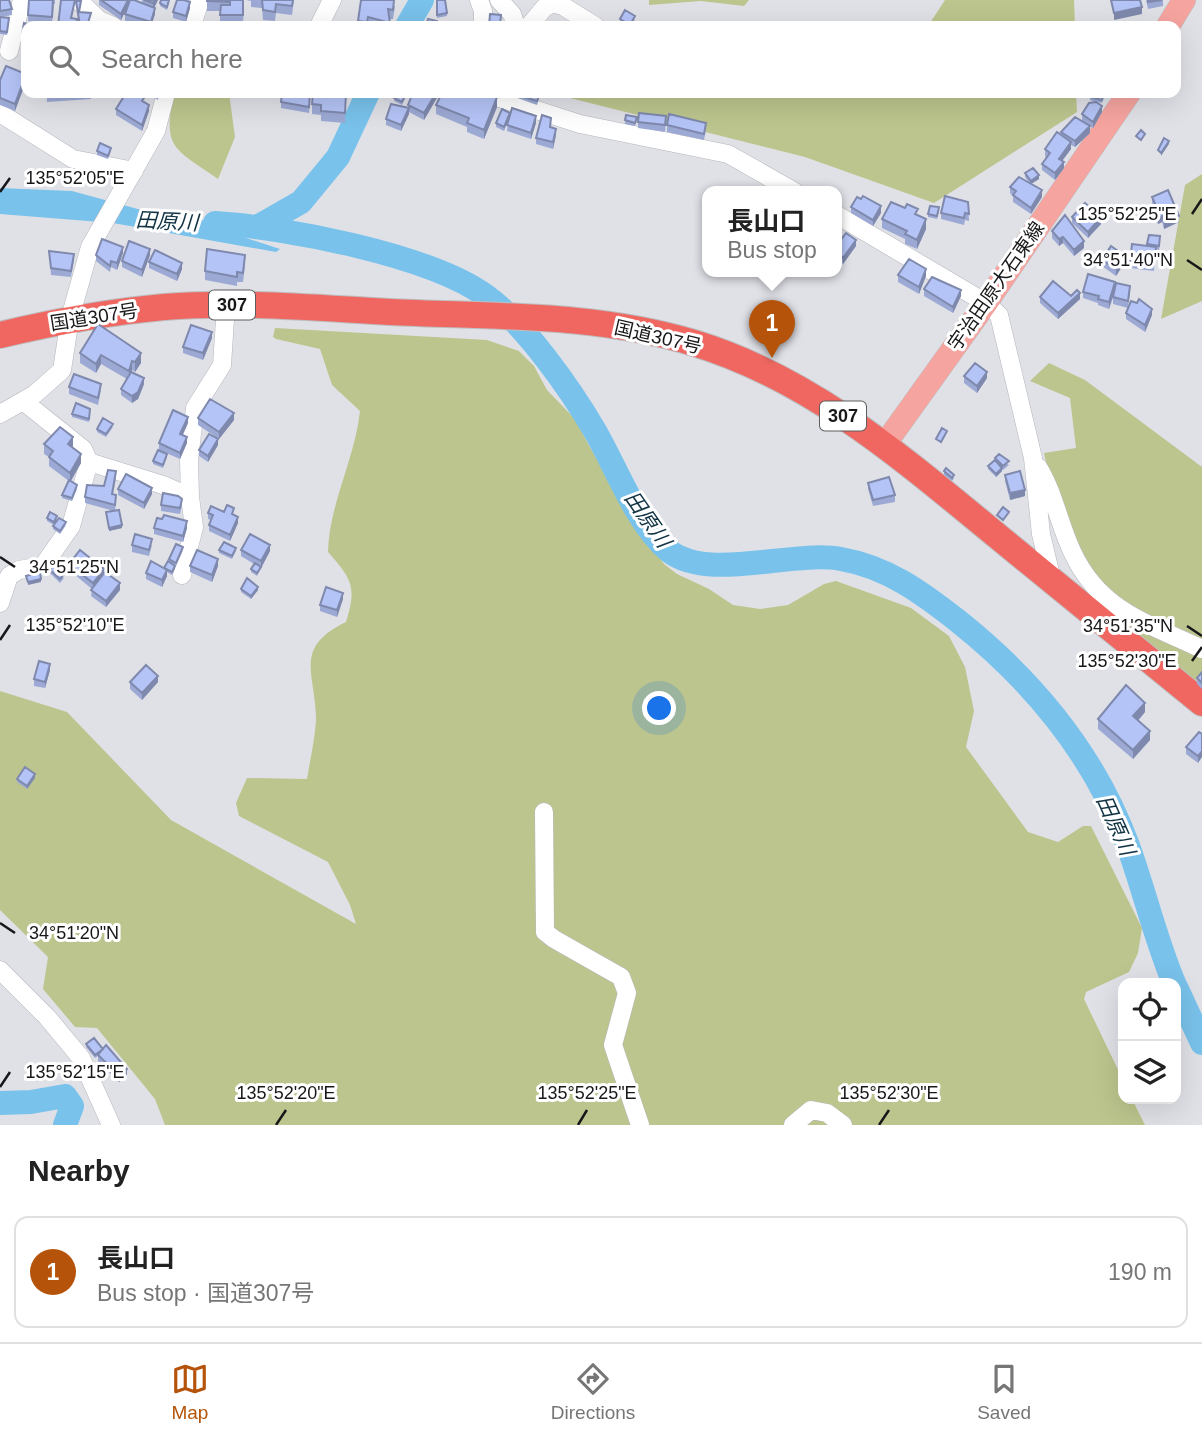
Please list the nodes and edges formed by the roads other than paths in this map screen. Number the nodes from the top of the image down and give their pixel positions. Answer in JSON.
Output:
{"nodes":[{"id":1,"x":22,"y":0,"type":"edge"},
{"id":2,"x":78,"y":0,"type":"edge"},
{"id":3,"x":200,"y":0,"type":"edge"},
{"id":4,"x":332,"y":0,"type":"edge"},
{"id":5,"x":479,"y":0,"type":"edge"},
{"id":6,"x":499,"y":0,"type":"edge"},
{"id":7,"x":1184,"y":0,"type":"edge"},
{"id":8,"x":101,"y":21,"type":"edge"},
{"id":9,"x":194,"y":21,"type":"edge"},
{"id":10,"x":322,"y":21,"type":"edge"},
{"id":11,"x":483,"y":21,"type":"edge"},
{"id":12,"x":514,"y":21,"type":"edge"},
{"id":13,"x":533,"y":21,"type":"edge"},
{"id":14,"x":587,"y":21,"type":"edge"},
{"id":15,"x":1171,"y":21,"type":"edge"},
{"id":16,"x":12,"y":51,"type":"edge"},
{"id":17,"x":165,"y":98,"type":"edge"},
{"id":18,"x":500,"y":98,"type":"edge"},
{"id":19,"x":1126,"y":98,"type":"edge"},
{"id":20,"x":0,"y":113,"type":"edge"},
{"id":21,"x":133,"y":173,"type":"junction"},
{"id":22,"x":785,"y":186,"type":"edge"},
{"id":23,"x":842,"y":218,"type":"edge"},
{"id":24,"x":986,"y":303,"type":"junction"},
{"id":25,"x":226,"y":305,"type":"junction"},
{"id":26,"x":70,"y":318,"type":"junction"},
{"id":27,"x":0,"y":335,"type":"edge"},
{"id":28,"x":23,"y":401,"type":"junction"},
{"id":29,"x":0,"y":414,"type":"edge"},
{"id":30,"x":885,"y":444,"type":"junction"},
{"id":31,"x":1033,"y":458,"type":"junction"},
{"id":32,"x":189,"y":460,"type":"junction"},
{"id":33,"x":89,"y":462,"type":"junction"},
{"id":34,"x":163,"y":485,"type":"junction"},
{"id":35,"x":190,"y":497,"type":"junction"},
{"id":36,"x":182,"y":575,"type":"dead end"},
{"id":37,"x":1052,"y":580,"type":"junction"},
{"id":38,"x":0,"y":603,"type":"edge"},
{"id":39,"x":1202,"y":649,"type":"edge"},
{"id":40,"x":1202,"y":703,"type":"edge"},
{"id":41,"x":544,"y":813,"type":"dead end"},
{"id":42,"x":0,"y":970,"type":"edge"},
{"id":43,"x":111,"y":1125,"type":"edge"},
{"id":44,"x":640,"y":1125,"type":"edge"},
{"id":45,"x":793,"y":1125,"type":"edge"},
{"id":46,"x":843,"y":1125,"type":"edge"}],
"edges":[{"from":1,"to":16,"type":"street"},
{"from":2,"to":8,"type":"street"},
{"from":3,"to":9,"type":"street"},
{"from":4,"to":10,"type":"street"},
{"from":5,"to":11,"type":"street"},
{"from":6,"to":12,"type":"street"},
{"from":7,"to":15,"type":"main road"},
{"from":13,"to":14,"type":"street"},
{"from":17,"to":21,"type":"street"},
{"from":18,"to":22,"type":"street"},
{"from":19,"to":24,"type":"main road","name":"宇治田原大石東線"},
{"from":20,"to":21,"type":"street"},
{"from":21,"to":26,"type":"street"},
{"from":23,"to":24,"type":"street"},
{"from":24,"to":30,"type":"main road","name":"宇治田原大石東線"},
{"from":24,"to":31,"type":"street"},
{"from":25,"to":26,"type":"highway","name":"国道307号","number":"307"},
{"from":25,"to":30,"type":"highway","name":"国道307号","number":"307"},
{"from":25,"to":32,"type":"street"},
{"from":26,"to":27,"type":"highway","name":"国道307号","number":"307"},
{"from":26,"to":28,"type":"street"},
{"from":28,"to":29,"type":"street"},
{"from":28,"to":33,"type":"street"},
{"from":30,"to":37,"type":"highway","name":"国道307号","number":"307"},
{"from":31,"to":37,"type":"street"},
{"from":31,"to":39,"type":"street"},
{"from":32,"to":34,"type":"street"},
{"from":32,"to":35,"type":"street"},
{"from":33,"to":34,"type":"street"},
{"from":33,"to":38,"type":"street"},
{"from":34,"to":35,"type":"street"},
{"from":35,"to":36,"type":"street"},
{"from":37,"to":40,"type":"highway","name":"国道307号","number":"307"},
{"from":41,"to":44,"type":"street"},
{"from":42,"to":43,"type":"street"},
{"from":45,"to":46,"type":"street"}]}
